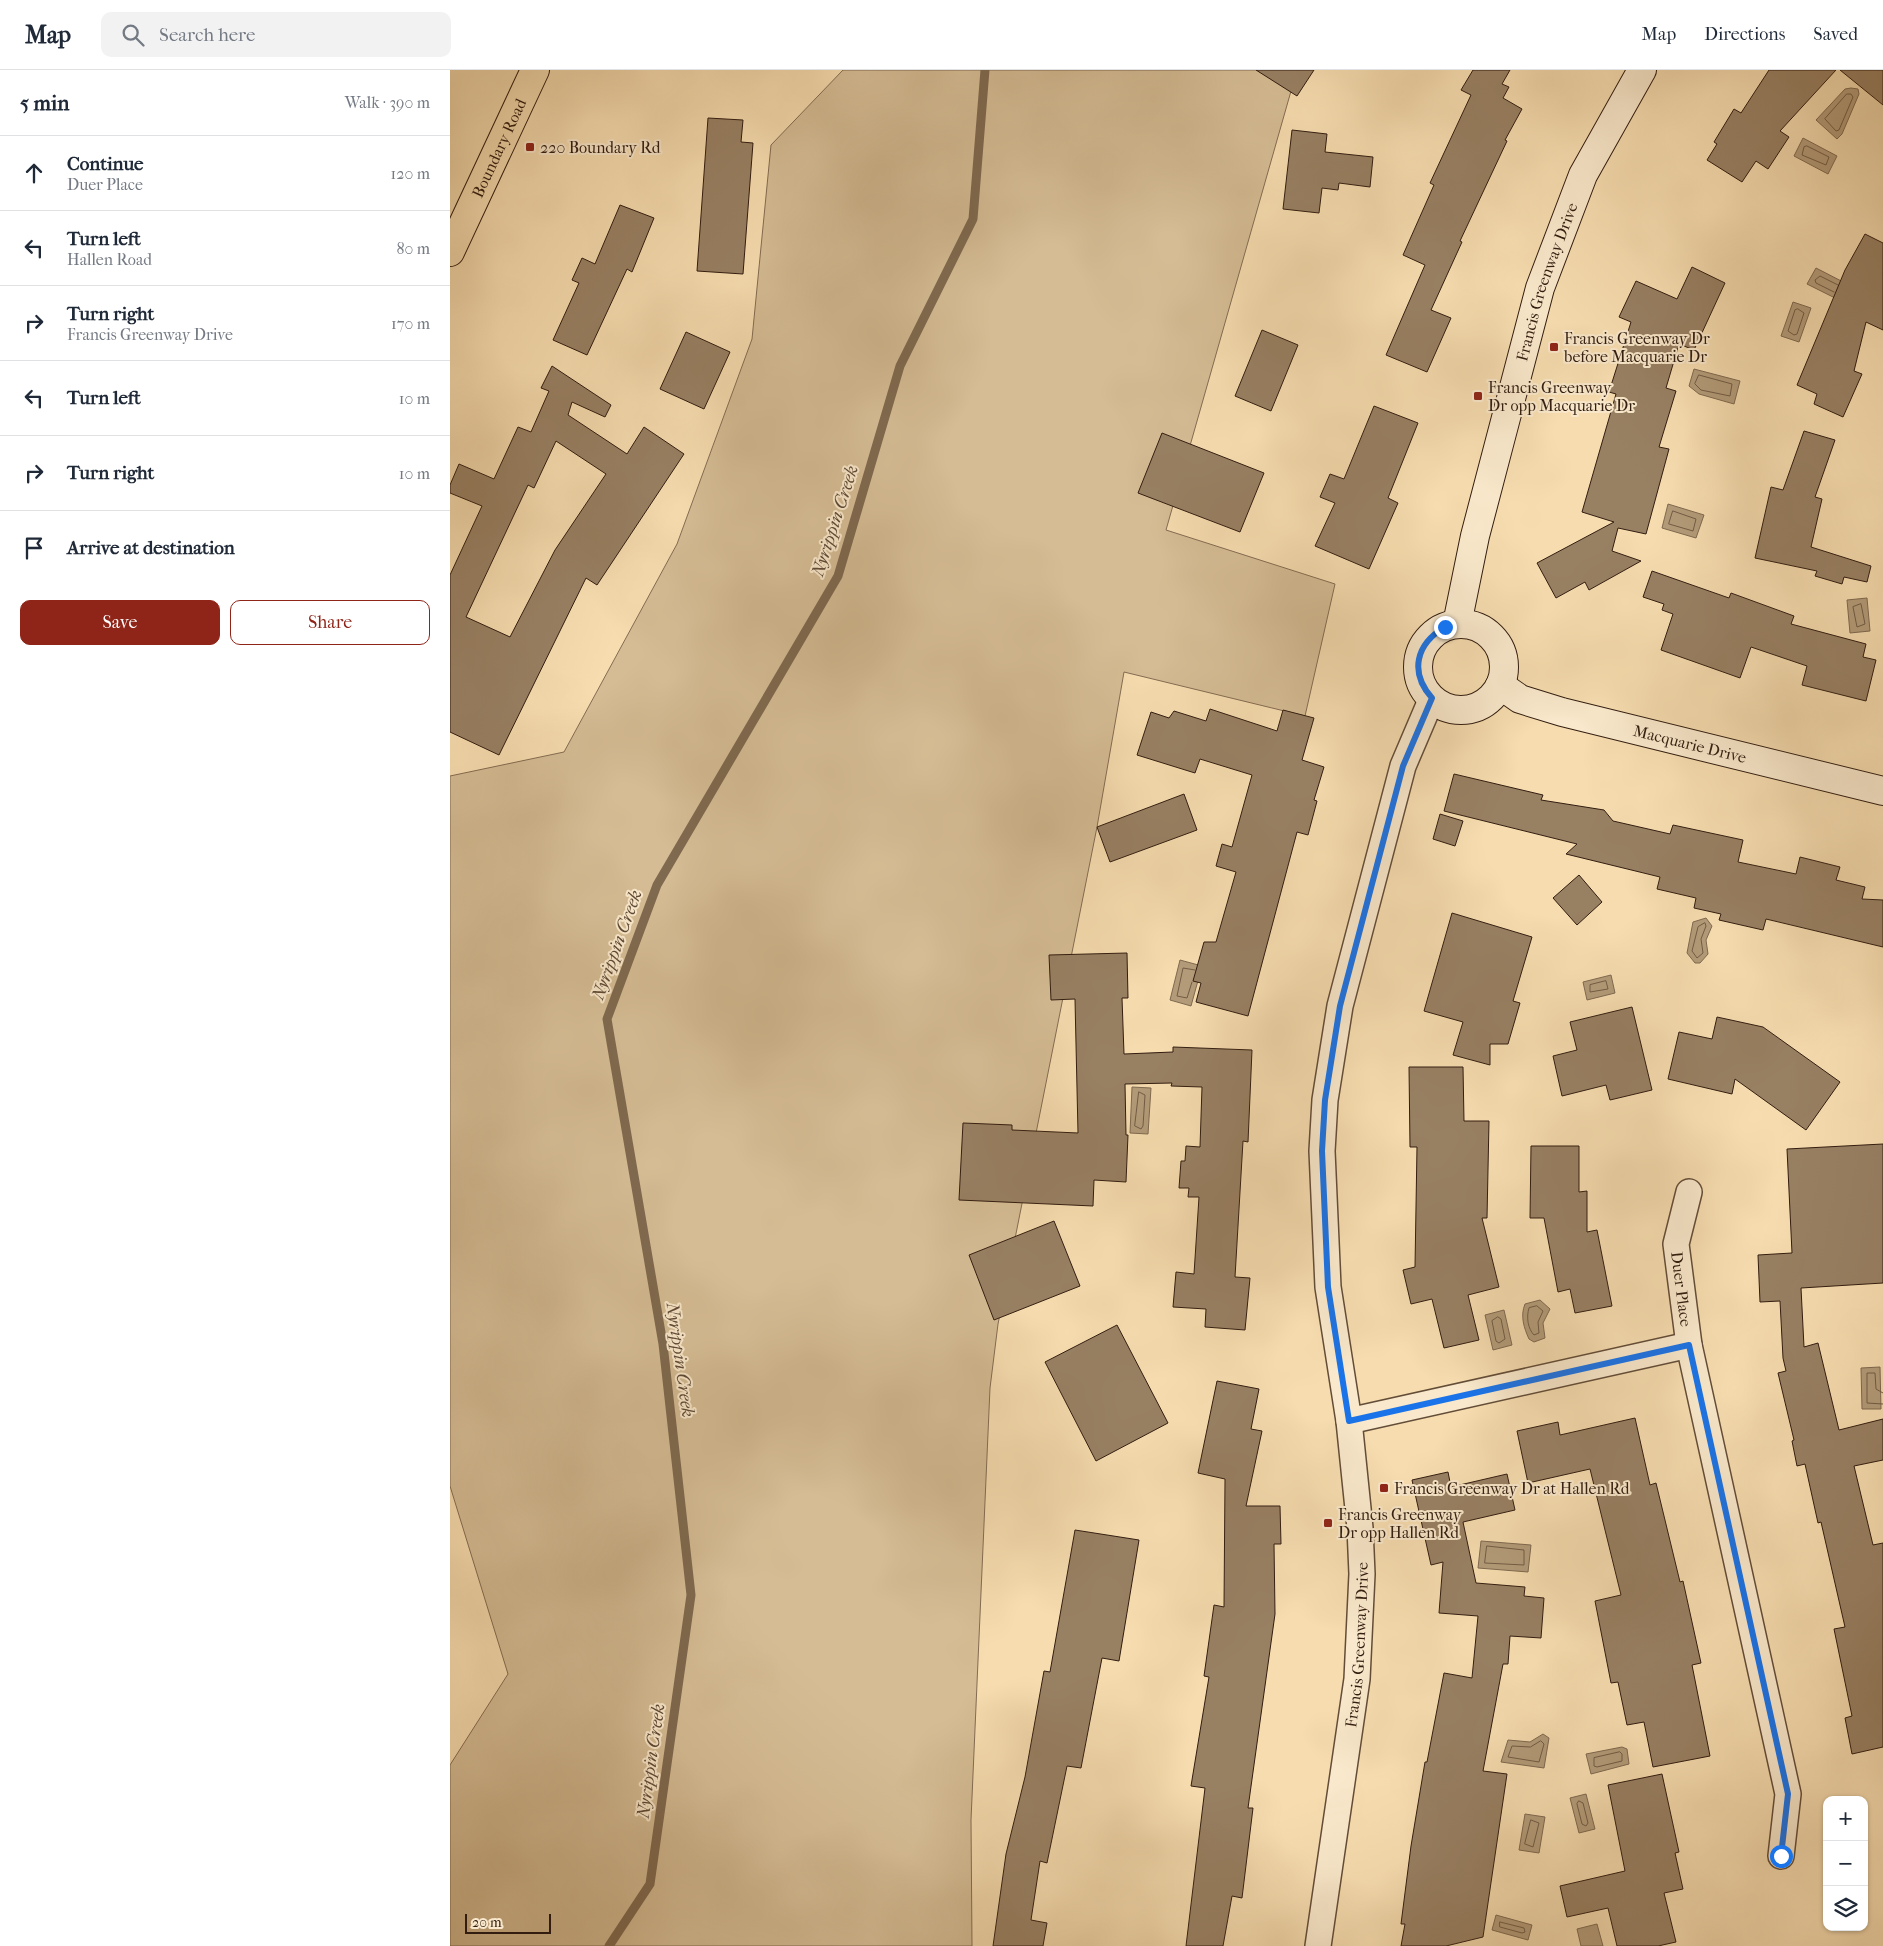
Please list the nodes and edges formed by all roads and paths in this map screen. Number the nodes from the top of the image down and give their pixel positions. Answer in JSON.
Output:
{"nodes":[{"id":1,"x":535,"y":70,"type":"edge"},
{"id":2,"x":1642,"y":70,"type":"edge"},
{"id":3,"x":450,"y":252,"type":"edge"},
{"id":4,"x":1457,"y":624,"type":"junction"},
{"id":5,"x":1500,"y":685,"type":"junction"},
{"id":6,"x":1432,"y":698,"type":"junction"},
{"id":7,"x":1883,"y":791,"type":"edge"},
{"id":8,"x":1689,"y":1192,"type":"dead end"},
{"id":9,"x":1689,"y":1345,"type":"junction"},
{"id":10,"x":1349,"y":1421,"type":"junction"},
{"id":11,"x":1781,"y":1856,"type":"dead end"},
{"id":12,"x":1318,"y":1946,"type":"edge"}],
"edges":[{"from":1,"to":3,"type":"main road","name":"Boundary Road"},
{"from":2,"to":4,"type":"main road","name":"Francis Greenway Drive"},
{"from":4,"to":5,"type":"main road"},
{"from":4,"to":6,"type":"main road"},
{"from":5,"to":6,"type":"main road"},
{"from":5,"to":7,"type":"main road","name":"Macquarie Drive"},
{"from":6,"to":10,"type":"street","name":"Francis Greenway Drive"},
{"from":8,"to":9,"type":"street","name":"Duer Place"},
{"from":9,"to":10,"type":"street"},
{"from":9,"to":11,"type":"street","name":"Duer Place"},
{"from":10,"to":12,"type":"street","name":"Francis Greenway Drive"}]}
